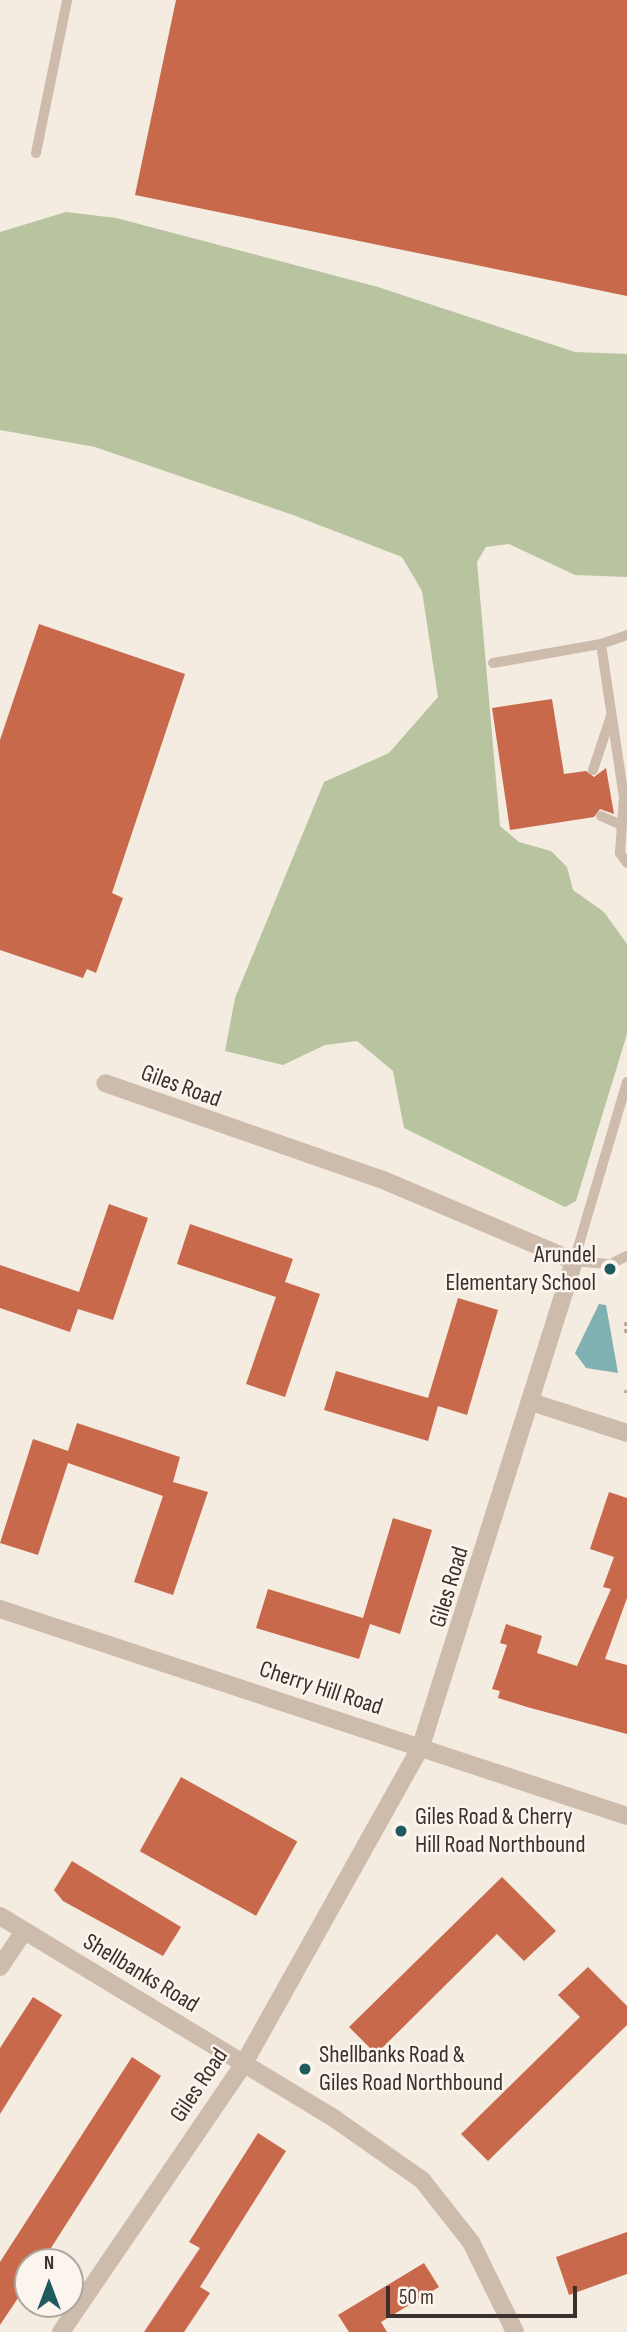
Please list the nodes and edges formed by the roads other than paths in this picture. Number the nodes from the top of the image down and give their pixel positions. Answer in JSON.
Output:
{"nodes":[{"id":1,"x":67,"y":0,"type":"edge"},
{"id":2,"x":36,"y":153,"type":"dead end"},
{"id":3,"x":627,"y":635,"type":"edge"},
{"id":4,"x":601,"y":644,"type":"junction"},
{"id":5,"x":493,"y":663,"type":"dead end"},
{"id":6,"x":611,"y":715,"type":"junction"},
{"id":7,"x":593,"y":770,"type":"dead end"},
{"id":8,"x":601,"y":816,"type":"dead end"},
{"id":9,"x":621,"y":825,"type":"junction"},
{"id":10,"x":627,"y":863,"type":"edge"},
{"id":11,"x":627,"y":1082,"type":"edge"},
{"id":12,"x":105,"y":1083,"type":"dead end"},
{"id":13,"x":627,"y":1256,"type":"edge"},
{"id":14,"x":574,"y":1261,"type":"junction"},
{"id":15,"x":531,"y":1402,"type":"junction"},
{"id":16,"x":627,"y":1433,"type":"edge"},
{"id":17,"x":0,"y":1609,"type":"edge"},
{"id":18,"x":421,"y":1746,"type":"junction"},
{"id":19,"x":627,"y":1816,"type":"edge"},
{"id":20,"x":0,"y":1916,"type":"edge"},
{"id":21,"x":24,"y":1931,"type":"junction"},
{"id":22,"x":0,"y":1967,"type":"edge"},
{"id":23,"x":243,"y":2065,"type":"junction"},
{"id":24,"x":61,"y":2332,"type":"edge"},
{"id":25,"x":515,"y":2332,"type":"edge"}],
"edges":[{"from":1,"to":2,"type":"lane"},
{"from":3,"to":4,"type":"lane"},
{"from":4,"to":5,"type":"lane"},
{"from":4,"to":6,"type":"lane"},
{"from":6,"to":7,"type":"lane"},
{"from":6,"to":9,"type":"lane"},
{"from":8,"to":9,"type":"lane"},
{"from":9,"to":10,"type":"lane"},
{"from":11,"to":14,"type":"lane"},
{"from":12,"to":14,"type":"street","name":"Giles Road"},
{"from":13,"to":14,"type":"lane"},
{"from":14,"to":15,"type":"street","name":"Giles Road"},
{"from":15,"to":16,"type":"street"},
{"from":15,"to":18,"type":"street","name":"Giles Road"},
{"from":17,"to":18,"type":"street","name":"Cherry Hill Road"},
{"from":18,"to":19,"type":"street","name":"Cherry Hill Road"},
{"from":18,"to":23,"type":"street","name":"Giles Road"},
{"from":20,"to":21,"type":"street","name":"Shellbanks Road"},
{"from":21,"to":22,"type":"street"},
{"from":21,"to":23,"type":"street","name":"Shellbanks Road"},
{"from":23,"to":24,"type":"street","name":"Giles Road"},
{"from":23,"to":25,"type":"street","name":"Shellbanks Road"}]}
